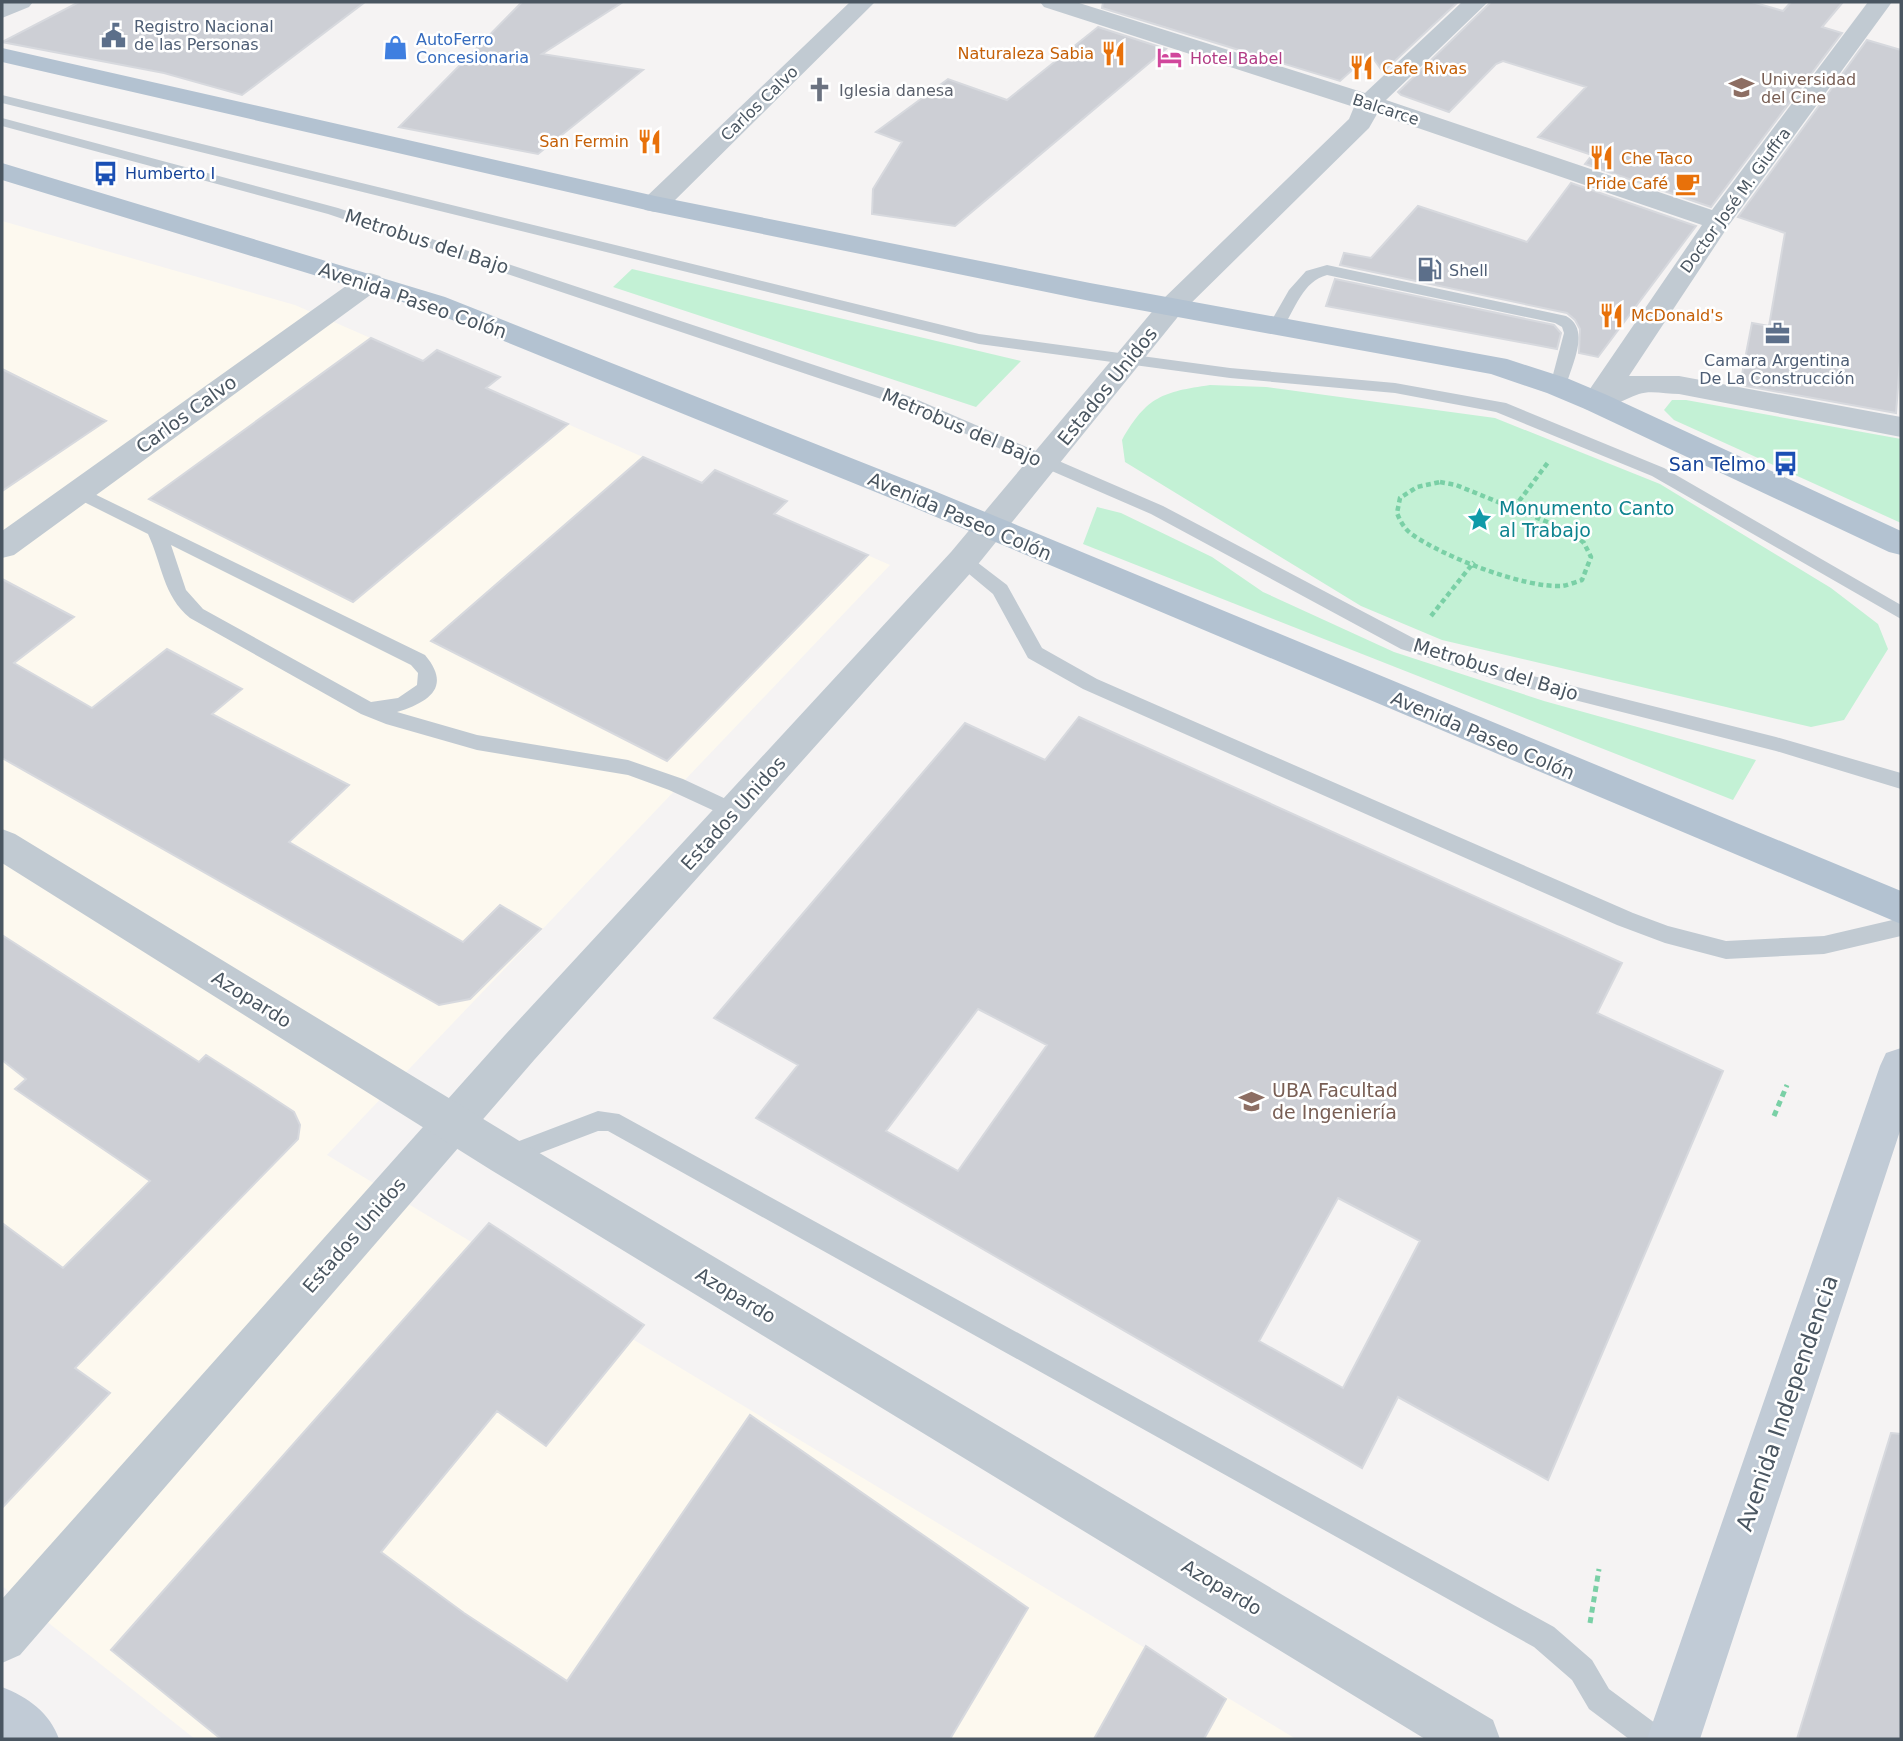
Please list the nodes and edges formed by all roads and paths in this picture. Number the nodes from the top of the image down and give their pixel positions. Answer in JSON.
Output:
{"nodes":[{"id":1,"x":21,"y":2,"type":"edge"},
{"id":2,"x":863,"y":2,"type":"edge"},
{"id":3,"x":1052,"y":2,"type":"edge"},
{"id":4,"x":1476,"y":2,"type":"edge"},
{"id":5,"x":1880,"y":2,"type":"edge"},
{"id":6,"x":2,"y":11,"type":"edge"},
{"id":7,"x":2,"y":55,"type":"edge"},
{"id":8,"x":2,"y":99,"type":"edge"},
{"id":9,"x":1369,"y":103,"type":"junction"},
{"id":10,"x":2,"y":122,"type":"edge"},
{"id":11,"x":2,"y":171,"type":"edge"},
{"id":12,"x":655,"y":204,"type":"junction"},
{"id":13,"x":1718,"y":221,"type":"junction"},
{"id":14,"x":370,"y":282,"type":"junction"},
{"id":15,"x":1171,"y":307,"type":"junction"},
{"id":16,"x":1277,"y":325,"type":"junction"},
{"id":17,"x":1126,"y":359,"type":"junction"},
{"id":18,"x":1558,"y":386,"type":"junction"},
{"id":19,"x":1596,"y":402,"type":"junction"},
{"id":20,"x":1901,"y":427,"type":"edge"},
{"id":21,"x":1046,"y":462,"type":"junction"},
{"id":22,"x":78,"y":492,"type":"junction"},
{"id":23,"x":991,"y":528,"type":"junction"},
{"id":24,"x":156,"y":531,"type":"junction"},
{"id":25,"x":1901,"y":544,"type":"edge"},
{"id":26,"x":2,"y":547,"type":"edge"},
{"id":27,"x":963,"y":560,"type":"junction"},
{"id":28,"x":1474,"y":562,"type":"junction"},
{"id":29,"x":1901,"y":613,"type":"edge"},
{"id":30,"x":1408,"y":644,"type":"junction"},
{"id":31,"x":368,"y":709,"type":"junction"},
{"id":32,"x":1901,"y":781,"type":"edge"},
{"id":33,"x":734,"y":812,"type":"junction"},
{"id":34,"x":2,"y":844,"type":"edge"},
{"id":35,"x":1901,"y":908,"type":"edge"},
{"id":36,"x":1901,"y":927,"type":"edge"},
{"id":37,"x":1901,"y":1066,"type":"edge"},
{"id":38,"x":1787,"y":1085,"type":"dead end"},
{"id":39,"x":1774,"y":1116,"type":"dead end"},
{"id":40,"x":452,"y":1123,"type":"junction"},
{"id":41,"x":506,"y":1156,"type":"junction"},
{"id":42,"x":2,"y":1637,"type":"edge"},
{"id":43,"x":2,"y":1713,"type":"edge"},
{"id":44,"x":33,"y":1739,"type":"edge"},
{"id":45,"x":1474,"y":1739,"type":"edge"},
{"id":46,"x":1653,"y":1739,"type":"edge"},
{"id":47,"x":1672,"y":1739,"type":"edge"}],
"edges":[{"from":1,"to":6,"type":"street"},
{"from":2,"to":12,"type":"street","name":"Carlos Calvo"},
{"from":3,"to":9,"type":"street","name":"Balcarce"},
{"from":4,"to":9,"type":"street","name":"Estados Unidos"},
{"from":5,"to":13,"type":"street","name":"Doctor José M. Giuffra"},
{"from":7,"to":12,"type":"main road"},
{"from":8,"to":17,"type":"lane","name":"Metrobus del Bajo"},
{"from":9,"to":13,"type":"street","name":"Balcarce"},
{"from":9,"to":15,"type":"street","name":"Estados Unidos"},
{"from":10,"to":21,"type":"lane","name":"Metrobus del Bajo"},
{"from":11,"to":14,"type":"main road","name":"Avenida Paseo Colón"},
{"from":12,"to":15,"type":"main road"},
{"from":13,"to":19,"type":"street","name":"Doctor José M. Giuffra"},
{"from":14,"to":22,"type":"street","name":"Carlos Calvo"},
{"from":14,"to":23,"type":"main road","name":"Avenida Paseo Colón"},
{"from":15,"to":16,"type":"main road"},
{"from":15,"to":17,"type":"street","name":"Estados Unidos"},
{"from":16,"to":18,"type":"main road"},
{"from":16,"to":18,"type":"lane"},
{"from":17,"to":21,"type":"street","name":"Estados Unidos"},
{"from":17,"to":29,"type":"lane","name":"Metrobus del Bajo"},
{"from":18,"to":19,"type":"main road"},
{"from":19,"to":20,"type":"street"},
{"from":19,"to":25,"type":"main road"},
{"from":21,"to":23,"type":"street","name":"Estados Unidos"},
{"from":21,"to":30,"type":"lane","name":"Metrobus del Bajo"},
{"from":22,"to":24,"type":"lane"},
{"from":22,"to":26,"type":"street","name":"Carlos Calvo"},
{"from":23,"to":27,"type":"street","name":"Estados Unidos"},
{"from":23,"to":35,"type":"main road","name":"Avenida Paseo Colón"},
{"from":24,"to":31,"type":"lane"},
{"from":24,"to":31,"type":"lane"},
{"from":27,"to":33,"type":"street","name":"Estados Unidos"},
{"from":27,"to":36,"type":"lane"},
{"from":28,"to":28,"type":"path"},
{"from":28,"to":30,"type":"path"},
{"from":30,"to":32,"type":"lane","name":"Metrobus del Bajo"},
{"from":31,"to":33,"type":"lane"},
{"from":33,"to":40,"type":"street","name":"Estados Unidos"},
{"from":34,"to":40,"type":"street","name":"Azopardo"},
{"from":37,"to":47,"type":"main road","name":"Avenida Independencia"},
{"from":38,"to":39,"type":"path"},
{"from":40,"to":41,"type":"street","name":"Azopardo"},
{"from":40,"to":42,"type":"street","name":"Estados Unidos"},
{"from":41,"to":45,"type":"street","name":"Azopardo"},
{"from":41,"to":46,"type":"lane"},
{"from":43,"to":44,"type":"main road"}]}
